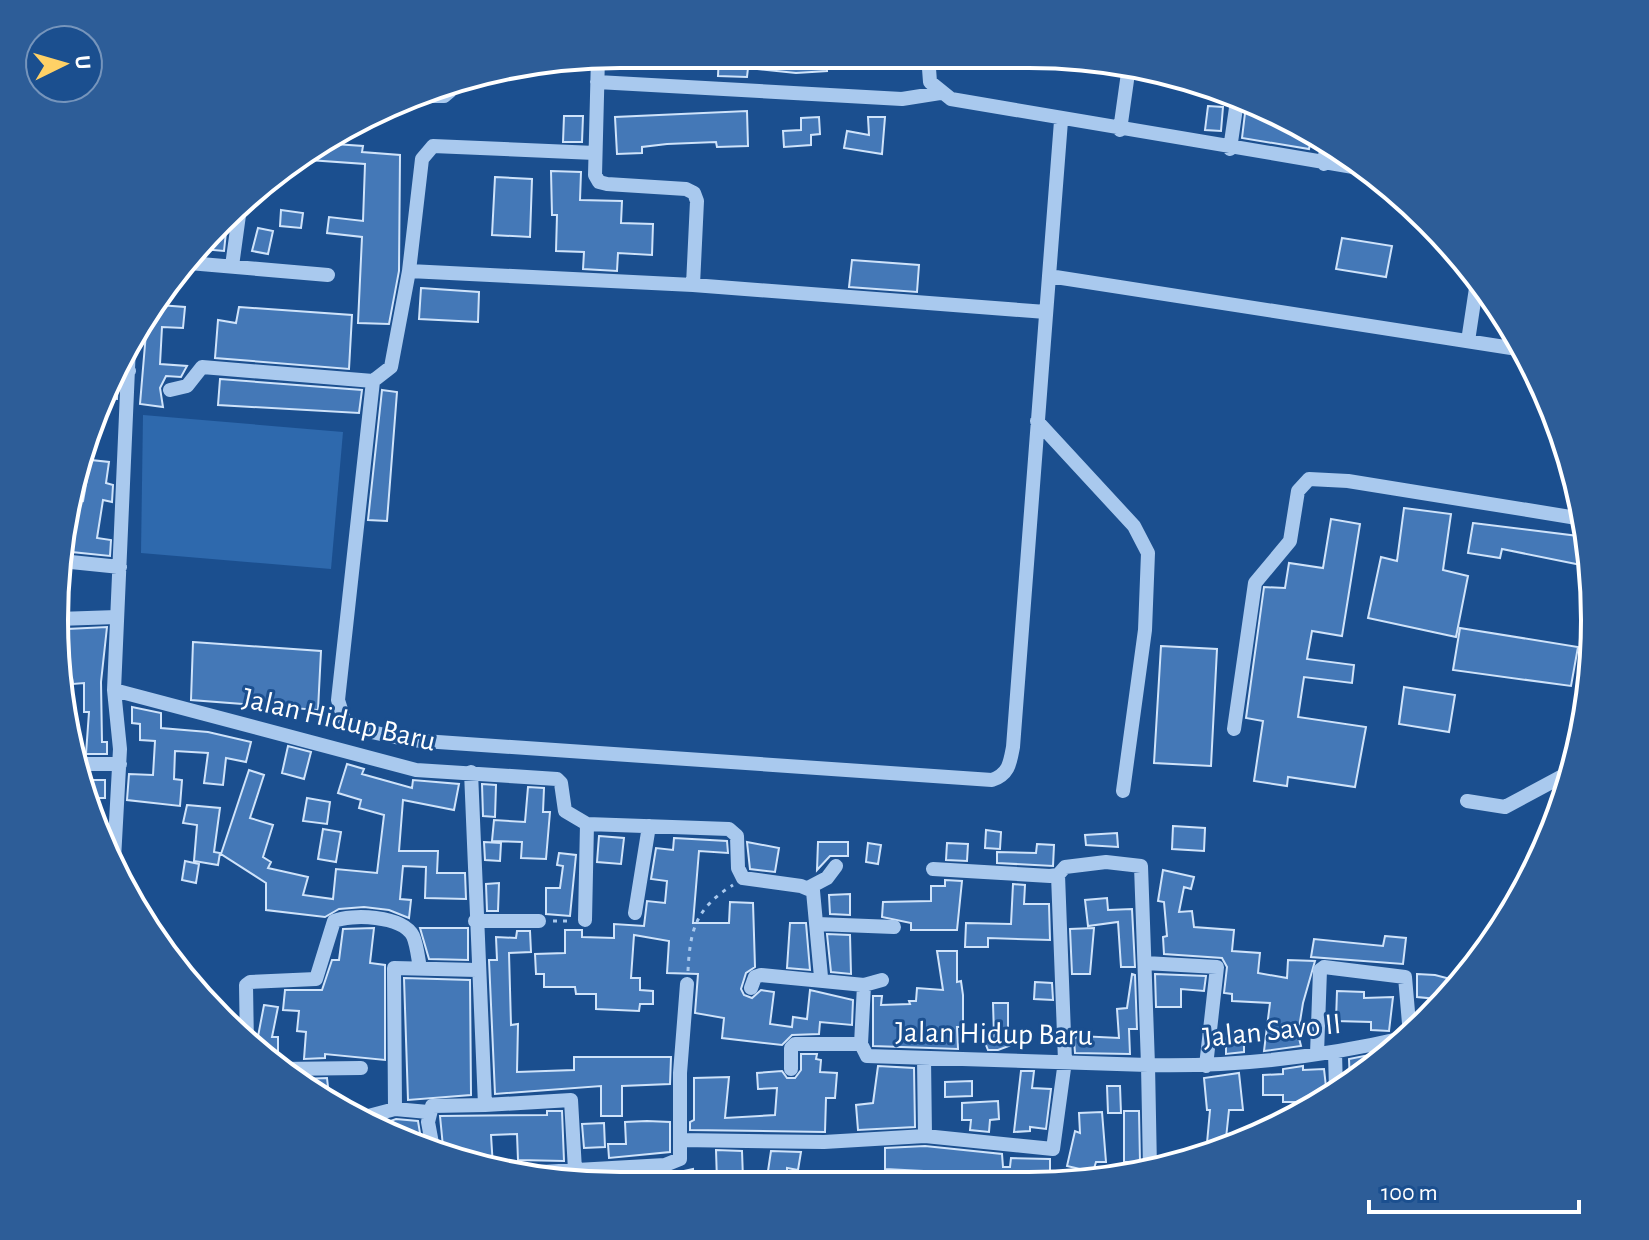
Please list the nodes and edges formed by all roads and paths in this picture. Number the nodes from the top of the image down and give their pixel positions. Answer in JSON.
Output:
{"nodes":[{"id":1,"x":929,"y":68,"type":"edge"},
{"id":2,"x":598,"y":69,"type":"edge"},
{"id":3,"x":1127,"y":77,"type":"edge"},
{"id":4,"x":597,"y":82,"type":"junction"},
{"id":5,"x":940,"y":93,"type":"junction"},
{"id":6,"x":1236,"y":108,"type":"edge"},
{"id":7,"x":1061,"y":121,"type":"junction"},
{"id":8,"x":1120,"y":130,"type":"junction"},
{"id":9,"x":1230,"y":149,"type":"junction"},
{"id":10,"x":595,"y":153,"type":"junction"},
{"id":11,"x":1325,"y":154,"type":"edge"},
{"id":12,"x":1324,"y":164,"type":"junction"},
{"id":13,"x":1343,"y":166,"type":"edge"},
{"id":14,"x":238,"y":222,"type":"edge"},
{"id":15,"x":199,"y":264,"type":"edge"},
{"id":16,"x":232,"y":266,"type":"junction"},
{"id":17,"x":409,"y":271,"type":"junction"},
{"id":18,"x":328,"y":275,"type":"dead end"},
{"id":19,"x":1049,"y":276,"type":"junction"},
{"id":20,"x":693,"y":285,"type":"junction"},
{"id":21,"x":1475,"y":295,"type":"edge"},
{"id":22,"x":1046,"y":312,"type":"junction"},
{"id":23,"x":1468,"y":341,"type":"junction"},
{"id":24,"x":1509,"y":348,"type":"edge"},
{"id":25,"x":129,"y":371,"type":"edge"},
{"id":26,"x":373,"y":381,"type":"junction"},
{"id":27,"x":170,"y":390,"type":"dead end"},
{"id":28,"x":1037,"y":421,"type":"junction"},
{"id":29,"x":1571,"y":517,"type":"edge"},
{"id":30,"x":71,"y":562,"type":"edge"},
{"id":31,"x":120,"y":567,"type":"junction"},
{"id":32,"x":117,"y":617,"type":"junction"},
{"id":33,"x":68,"y":619,"type":"edge"},
{"id":34,"x":114,"y":690,"type":"junction"},
{"id":35,"x":1234,"y":729,"type":"dead end"},
{"id":36,"x":87,"y":764,"type":"edge"},
{"id":37,"x":120,"y":764,"type":"junction"},
{"id":38,"x":471,"y":772,"type":"junction"},
{"id":39,"x":1557,"y":779,"type":"edge"},
{"id":40,"x":1123,"y":791,"type":"dead end"},
{"id":41,"x":1467,"y":801,"type":"dead end"},
{"id":42,"x":587,"y":824,"type":"junction"},
{"id":43,"x":649,"y":826,"type":"junction"},
{"id":44,"x":115,"y":842,"type":"edge"},
{"id":45,"x":836,"y":866,"type":"dead end"},
{"id":46,"x":933,"y":869,"type":"dead end"},
{"id":47,"x":1058,"y":875,"type":"junction"},
{"id":48,"x":743,"y":878,"type":"junction"},
{"id":49,"x":808,"y":888,"type":"junction"},
{"id":50,"x":635,"y":913,"type":"dead end"},
{"id":51,"x":585,"y":920,"type":"joint"},
{"id":52,"x":475,"y":921,"type":"junction"},
{"id":53,"x":539,"y":921,"type":"joint"},
{"id":54,"x":817,"y":924,"type":"junction"},
{"id":55,"x":894,"y":927,"type":"dead end"},
{"id":56,"x":1145,"y":963,"type":"junction"},
{"id":57,"x":420,"y":968,"type":"junction"},
{"id":58,"x":477,"y":970,"type":"junction"},
{"id":59,"x":882,"y":980,"type":"dead end"},
{"id":60,"x":823,"y":981,"type":"junction"},
{"id":61,"x":687,"y":984,"type":"joint"},
{"id":62,"x":864,"y":985,"type":"junction"},
{"id":63,"x":751,"y":988,"type":"dead end"},
{"id":64,"x":1408,"y":1021,"type":"edge"},
{"id":65,"x":247,"y":1026,"type":"edge"},
{"id":66,"x":1386,"y":1041,"type":"edge"},
{"id":67,"x":861,"y":1044,"type":"junction"},
{"id":68,"x":1335,"y":1052,"type":"junction"},
{"id":69,"x":1317,"y":1054,"type":"junction"},
{"id":70,"x":924,"y":1058,"type":"junction"},
{"id":71,"x":1065,"y":1061,"type":"junction"},
{"id":72,"x":1147,"y":1062,"type":"junction"},
{"id":73,"x":1206,"y":1066,"type":"junction"},
{"id":74,"x":361,"y":1068,"type":"dead end"},
{"id":75,"x":299,"y":1069,"type":"edge"},
{"id":76,"x":791,"y":1069,"type":"dead end"},
{"id":77,"x":1336,"y":1079,"type":"edge"},
{"id":78,"x":485,"y":1105,"type":"junction"},
{"id":79,"x":395,"y":1109,"type":"junction"},
{"id":80,"x":428,"y":1112,"type":"junction"},
{"id":81,"x":375,"y":1114,"type":"edge"},
{"id":82,"x":925,"y":1136,"type":"junction"},
{"id":83,"x":432,"y":1139,"type":"edge"},
{"id":84,"x":681,"y":1140,"type":"junction"},
{"id":85,"x":1150,"y":1158,"type":"edge"},
{"id":86,"x":575,"y":1170,"type":"joint"}],
"edges":[{"from":1,"to":5,"type":"street"},
{"from":2,"to":4,"type":"street"},
{"from":3,"to":8,"type":"street"},
{"from":4,"to":5,"type":"street"},
{"from":4,"to":10,"type":"street"},
{"from":5,"to":7,"type":"street"},
{"from":6,"to":9,"type":"street"},
{"from":7,"to":8,"type":"street"},
{"from":7,"to":19,"type":"street"},
{"from":8,"to":9,"type":"street"},
{"from":9,"to":12,"type":"street"},
{"from":10,"to":17,"type":"street"},
{"from":10,"to":20,"type":"street"},
{"from":11,"to":12,"type":"street"},
{"from":12,"to":13,"type":"street"},
{"from":14,"to":16,"type":"street"},
{"from":15,"to":16,"type":"street"},
{"from":16,"to":18,"type":"street"},
{"from":17,"to":20,"type":"street"},
{"from":17,"to":26,"type":"street"},
{"from":19,"to":22,"type":"street"},
{"from":19,"to":23,"type":"street"},
{"from":20,"to":22,"type":"street"},
{"from":21,"to":23,"type":"street"},
{"from":22,"to":28,"type":"street"},
{"from":23,"to":24,"type":"street"},
{"from":25,"to":31,"type":"street"},
{"from":26,"to":27,"type":"street"},
{"from":26,"to":28,"type":"street"},
{"from":28,"to":40,"type":"street"},
{"from":29,"to":35,"type":"street"},
{"from":30,"to":31,"type":"street"},
{"from":31,"to":32,"type":"street"},
{"from":32,"to":33,"type":"street"},
{"from":32,"to":34,"type":"street"},
{"from":34,"to":37,"type":"street"},
{"from":34,"to":38,"type":"street","name":"Jalan Hidup Baru"},
{"from":36,"to":37,"type":"street"},
{"from":37,"to":44,"type":"street"},
{"from":38,"to":42,"type":"street","name":"Jalan Hidup Baru"},
{"from":38,"to":52,"type":"street"},
{"from":39,"to":41,"type":"street"},
{"from":42,"to":43,"type":"street"},
{"from":42,"to":51,"type":"street"},
{"from":43,"to":48,"type":"street"},
{"from":43,"to":50,"type":"street"},
{"from":45,"to":49,"type":"street"},
{"from":46,"to":47,"type":"street"},
{"from":47,"to":56,"type":"street"},
{"from":47,"to":71,"type":"street"},
{"from":48,"to":49,"type":"street"},
{"from":48,"to":61,"type":"path"},
{"from":49,"to":54,"type":"street"},
{"from":51,"to":53,"type":"path"},
{"from":52,"to":53,"type":"street"},
{"from":52,"to":58,"type":"street"},
{"from":54,"to":55,"type":"street"},
{"from":54,"to":60,"type":"street"},
{"from":56,"to":72,"type":"street"},
{"from":56,"to":73,"type":"street"},
{"from":57,"to":58,"type":"street"},
{"from":57,"to":65,"type":"street"},
{"from":57,"to":79,"type":"street"},
{"from":58,"to":78,"type":"street"},
{"from":59,"to":62,"type":"street"},
{"from":60,"to":62,"type":"street","name":"Jalan Hidup Baru"},
{"from":60,"to":63,"type":"street","name":"Jalan Hidup Baru"},
{"from":61,"to":84,"type":"street"},
{"from":62,"to":67,"type":"street","name":"Jalan Hidup Baru"},
{"from":64,"to":69,"type":"street"},
{"from":66,"to":68,"type":"street","name":"Jalan Savo II"},
{"from":67,"to":70,"type":"street","name":"Jalan Hidup Baru"},
{"from":67,"to":76,"type":"street"},
{"from":68,"to":69,"type":"street","name":"Jalan Savo II"},
{"from":68,"to":77,"type":"street"},
{"from":69,"to":73,"type":"street","name":"Jalan Savo II"},
{"from":70,"to":71,"type":"street","name":"Jalan Hidup Baru"},
{"from":70,"to":82,"type":"street"},
{"from":71,"to":72,"type":"street","name":"Jalan Hidup Baru"},
{"from":71,"to":82,"type":"street"},
{"from":72,"to":73,"type":"street","name":"Jalan Savo II"},
{"from":72,"to":85,"type":"street"},
{"from":74,"to":75,"type":"street"},
{"from":78,"to":80,"type":"street"},
{"from":78,"to":86,"type":"street"},
{"from":79,"to":80,"type":"street"},
{"from":79,"to":81,"type":"street"},
{"from":80,"to":83,"type":"street"},
{"from":82,"to":84,"type":"street"},
{"from":84,"to":86,"type":"street"}]}
